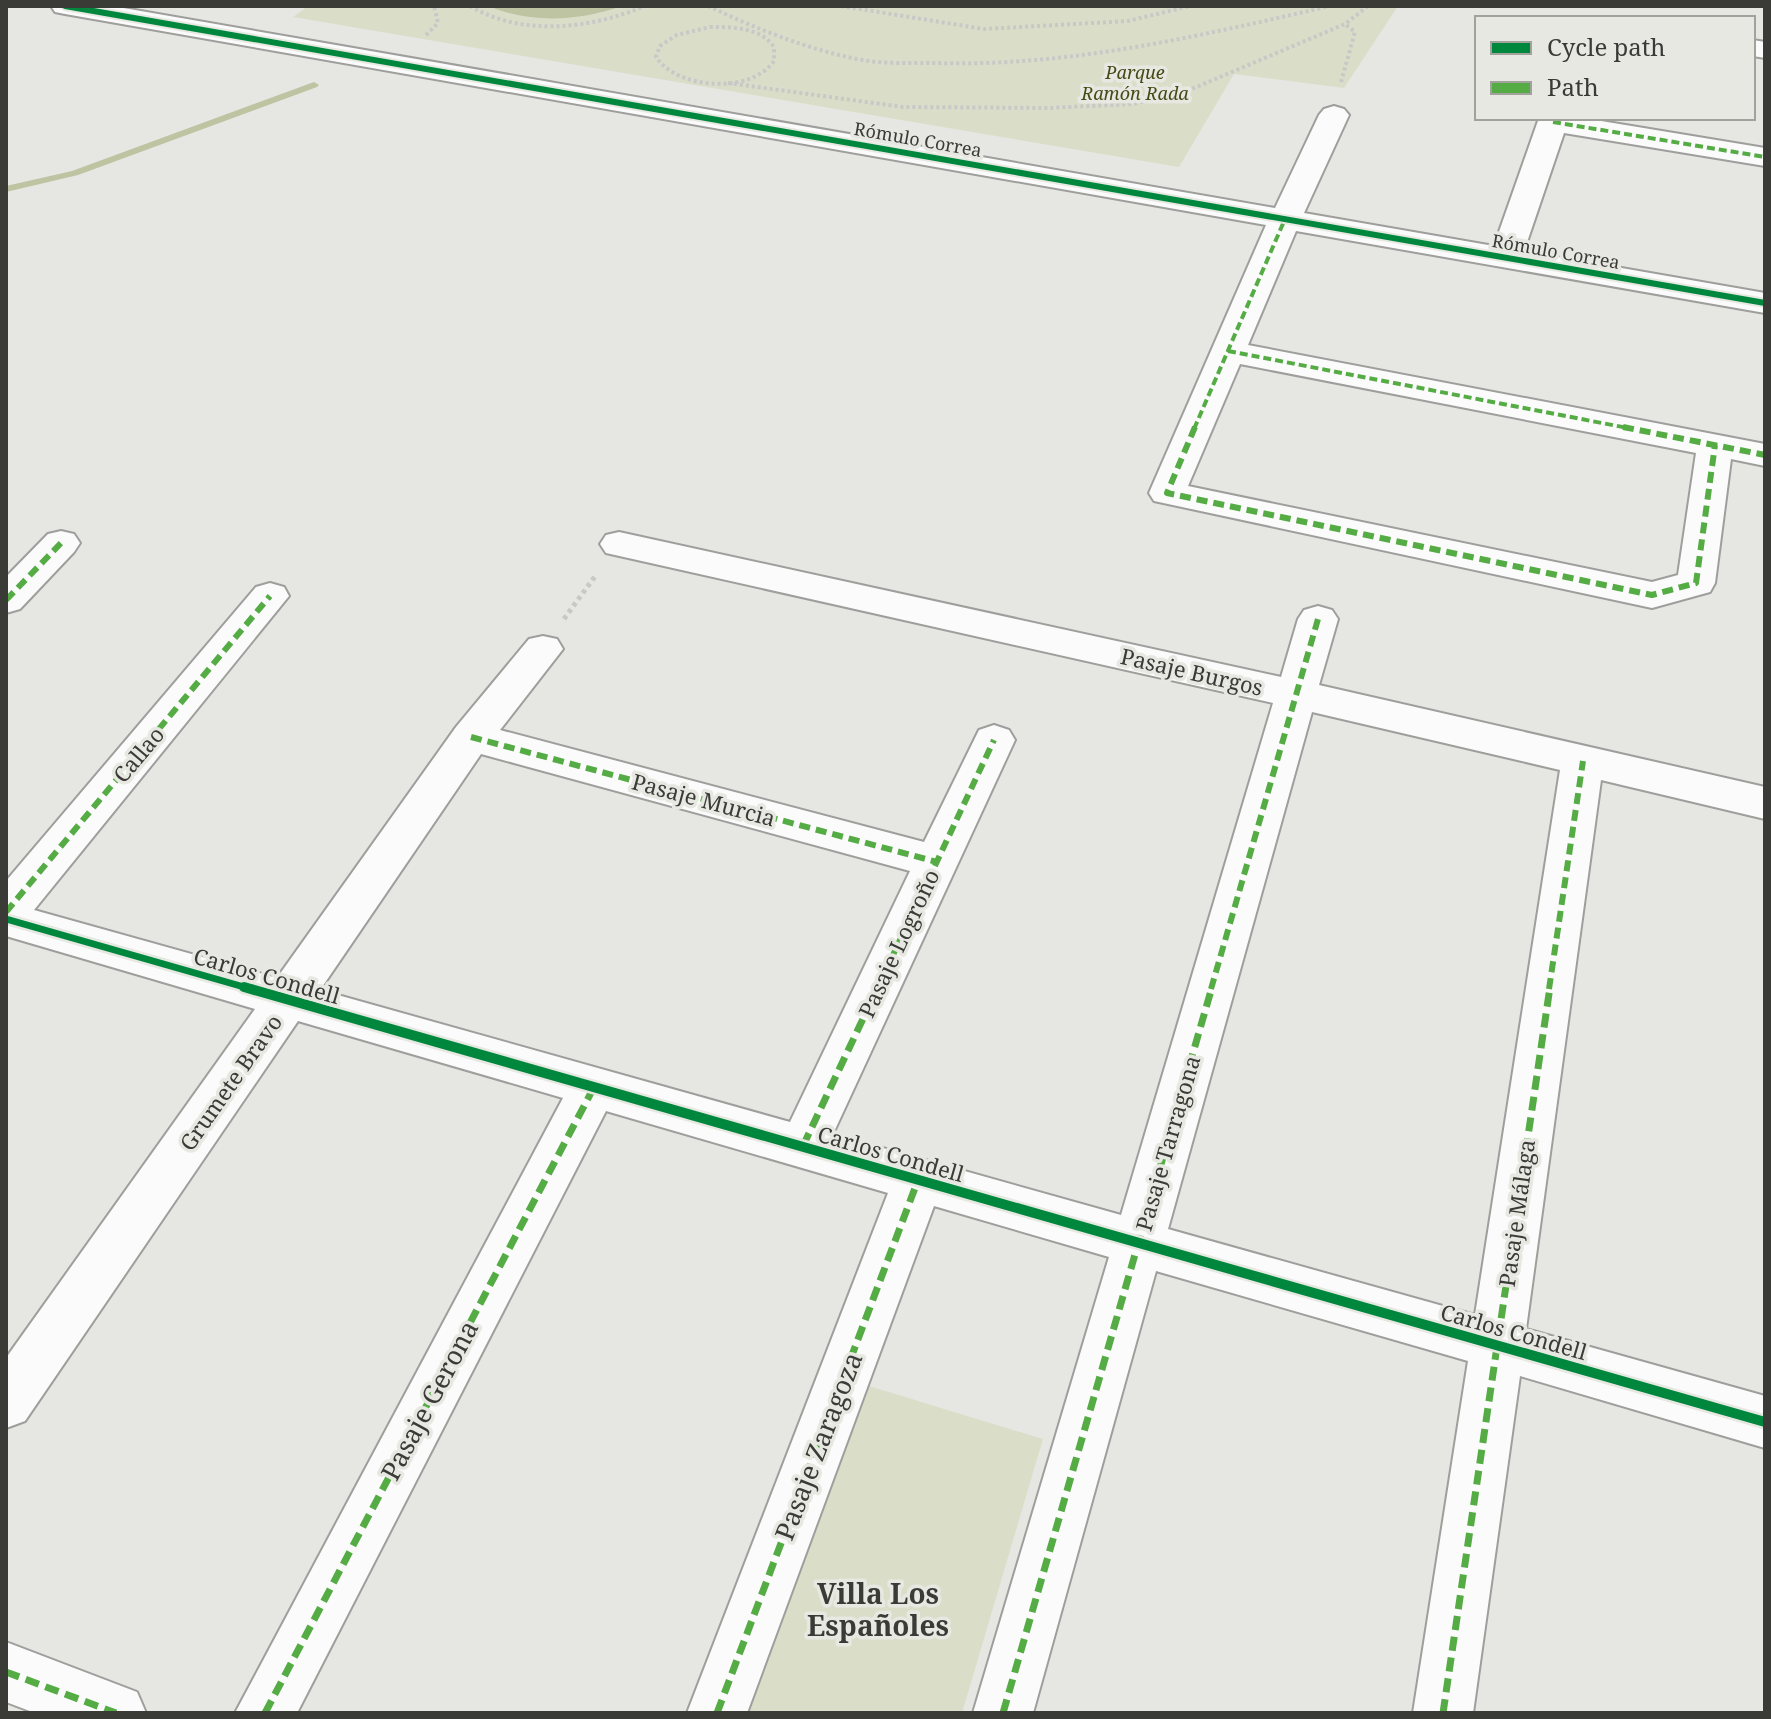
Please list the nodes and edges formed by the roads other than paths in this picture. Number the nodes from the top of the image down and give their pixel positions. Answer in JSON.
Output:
{"nodes":[{"id":1,"x":65,"y":6,"type":"edge"},
{"id":2,"x":1334,"y":115,"type":"road end"},
{"id":3,"x":1553,"y":120,"type":"edge"},
{"id":4,"x":1765,"y":157,"type":"edge"},
{"id":5,"x":1285,"y":219,"type":"junction"},
{"id":6,"x":1506,"y":258,"type":"junction"},
{"id":7,"x":1765,"y":303,"type":"edge"},
{"id":8,"x":1228,"y":351,"type":"junction"},
{"id":9,"x":1715,"y":445,"type":"junction"},
{"id":10,"x":1765,"y":455,"type":"edge"},
{"id":11,"x":61,"y":543,"type":"dead end"},
{"id":12,"x":619,"y":544,"type":"road end"},
{"id":13,"x":270,"y":596,"type":"dead end"},
{"id":14,"x":6,"y":600,"type":"edge"},
{"id":15,"x":1318,"y":619,"type":"dead end"},
{"id":16,"x":543,"y":649,"type":"road end"},
{"id":17,"x":1296,"y":694,"type":"junction"},
{"id":18,"x":471,"y":737,"type":"junction"},
{"id":19,"x":994,"y":740,"type":"dead end"},
{"id":20,"x":1583,"y":761,"type":"junction"},
{"id":21,"x":1765,"y":803,"type":"edge"},
{"id":22,"x":937,"y":862,"type":"junction"},
{"id":23,"x":6,"y":912,"type":"edge"},
{"id":24,"x":6,"y":919,"type":"edge"},
{"id":25,"x":287,"y":999,"type":"junction"},
{"id":26,"x":594,"y":1087,"type":"junction"},
{"id":27,"x":803,"y":1146,"type":"junction"},
{"id":28,"x":918,"y":1180,"type":"junction"},
{"id":29,"x":1138,"y":1243,"type":"junction"},
{"id":30,"x":1497,"y":1345,"type":"junction"},
{"id":31,"x":6,"y":1403,"type":"edge"},
{"id":32,"x":1765,"y":1422,"type":"edge"},
{"id":33,"x":6,"y":1672,"type":"edge"},
{"id":34,"x":116,"y":1713,"type":"edge"},
{"id":35,"x":265,"y":1713,"type":"edge"},
{"id":36,"x":717,"y":1713,"type":"edge"},
{"id":37,"x":1003,"y":1713,"type":"edge"},
{"id":38,"x":1443,"y":1713,"type":"edge"}],
"edges":[{"from":1,"to":5,"type":"street","name":"Rómulo Correa"},
{"from":2,"to":5,"type":"street"},
{"from":3,"to":4,"type":"street"},
{"from":3,"to":6,"type":"street"},
{"from":5,"to":6,"type":"street","name":"Rómulo Correa"},
{"from":5,"to":8,"type":"street"},
{"from":6,"to":7,"type":"street","name":"Rómulo Correa"},
{"from":8,"to":9,"type":"street"},
{"from":8,"to":9,"type":"street"},
{"from":9,"to":10,"type":"street"},
{"from":11,"to":14,"type":"street"},
{"from":12,"to":17,"type":"street","name":"Pasaje Burgos"},
{"from":13,"to":23,"type":"street","name":"Callao"},
{"from":15,"to":17,"type":"street","name":"Pasaje Tarragona"},
{"from":16,"to":18,"type":"street","name":"Grumete Bravo"},
{"from":17,"to":20,"type":"street","name":"Pasaje Burgos"},
{"from":17,"to":29,"type":"street","name":"Pasaje Tarragona"},
{"from":18,"to":22,"type":"street","name":"Pasaje Murcia"},
{"from":18,"to":25,"type":"street","name":"Grumete Bravo"},
{"from":19,"to":22,"type":"street","name":"Pasaje Logroño"},
{"from":20,"to":21,"type":"street","name":"Pasaje Burgos"},
{"from":20,"to":30,"type":"street","name":"Pasaje Málaga"},
{"from":22,"to":27,"type":"street","name":"Pasaje Logroño"},
{"from":24,"to":25,"type":"street","name":"Carlos Condell"},
{"from":25,"to":26,"type":"street","name":"Carlos Condell"},
{"from":25,"to":31,"type":"street","name":"Grumete Bravo"},
{"from":26,"to":27,"type":"street","name":"Carlos Condell"},
{"from":26,"to":35,"type":"street","name":"Pasaje Gerona"},
{"from":27,"to":28,"type":"street","name":"Carlos Condell"},
{"from":28,"to":29,"type":"street","name":"Carlos Condell"},
{"from":28,"to":36,"type":"street","name":"Pasaje Zaragoza"},
{"from":29,"to":30,"type":"street","name":"Carlos Condell"},
{"from":29,"to":37,"type":"street","name":"Pasaje Tarragona"},
{"from":30,"to":32,"type":"street","name":"Carlos Condell"},
{"from":30,"to":38,"type":"street","name":"Pasaje Málaga"},
{"from":33,"to":34,"type":"street"}]}
